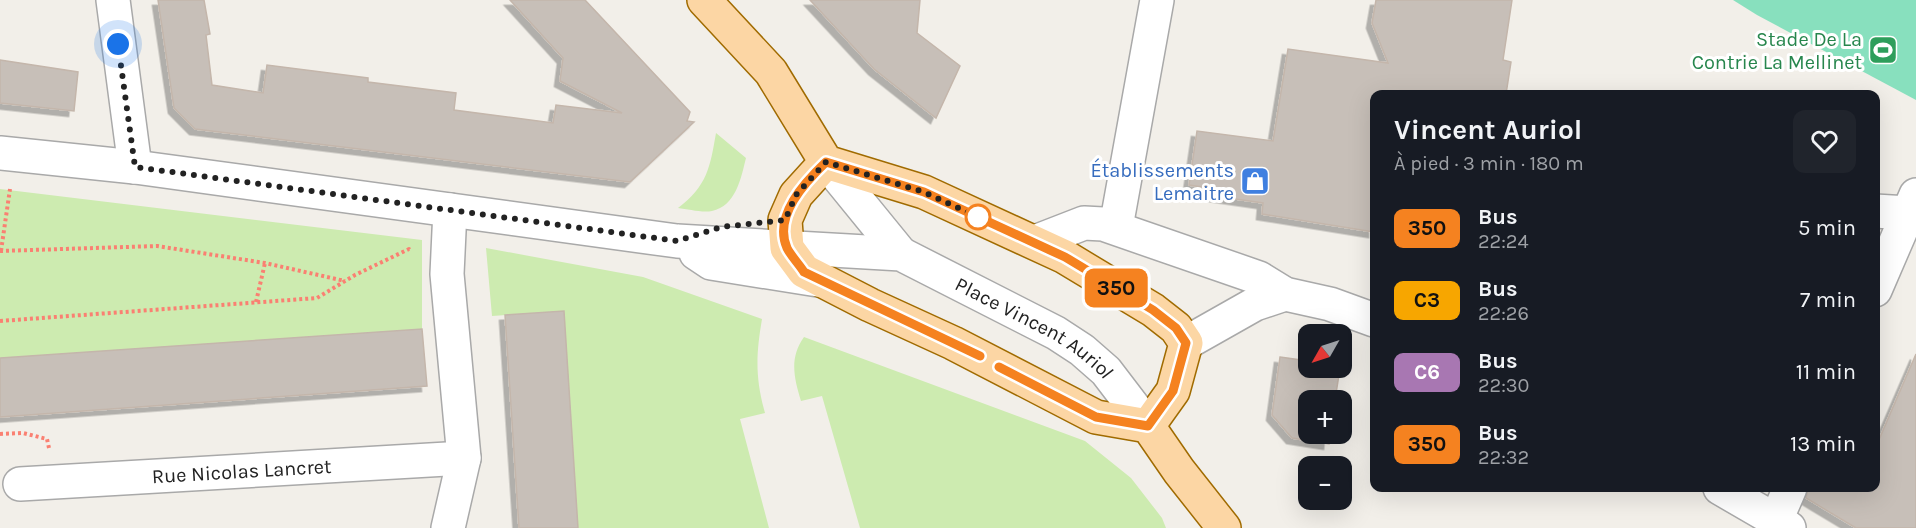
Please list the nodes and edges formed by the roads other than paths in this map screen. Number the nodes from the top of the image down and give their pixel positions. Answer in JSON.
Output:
{"nodes":[{"id":1,"x":113,"y":0,"type":"edge"},
{"id":2,"x":704,"y":0,"type":"edge"},
{"id":3,"x":1157,"y":0,"type":"edge"},
{"id":4,"x":7,"y":154,"type":"edge"},
{"id":5,"x":826,"y":162,"type":"junction"},
{"id":6,"x":135,"y":167,"type":"junction"},
{"id":7,"x":1912,"y":204,"type":"edge"},
{"id":8,"x":450,"y":210,"type":"junction"},
{"id":9,"x":1880,"y":210,"type":"edge"},
{"id":10,"x":1119,"y":213,"type":"junction"},
{"id":11,"x":786,"y":234,"type":"junction"},
{"id":12,"x":677,"y":241,"type":"junction"},
{"id":13,"x":1035,"y":242,"type":"junction"},
{"id":14,"x":901,"y":254,"type":"junction"},
{"id":15,"x":1880,"y":278,"type":"edge"},
{"id":16,"x":818,"y":280,"type":"junction"},
{"id":17,"x":1285,"y":294,"type":"junction"},
{"id":18,"x":1370,"y":319,"type":"edge"},
{"id":19,"x":1186,"y":343,"type":"junction"},
{"id":20,"x":1148,"y":426,"type":"junction"},
{"id":21,"x":464,"y":458,"type":"junction"},
{"id":22,"x":20,"y":484,"type":"dead end"},
{"id":23,"x":1727,"y":492,"type":"edge"},
{"id":24,"x":1789,"y":492,"type":"edge"},
{"id":25,"x":1783,"y":524,"type":"edge"},
{"id":26,"x":448,"y":528,"type":"edge"},
{"id":27,"x":1224,"y":528,"type":"edge"}],
"edges":[{"from":1,"to":6,"type":"street"},
{"from":2,"to":5,"type":"main road","name":"Place Vincent Auriol"},
{"from":3,"to":10,"type":"street"},
{"from":4,"to":6,"type":"street"},
{"from":5,"to":11,"type":"main road"},
{"from":5,"to":13,"type":"main road"},
{"from":5,"to":14,"type":"street","name":"Place Vincent Auriol"},
{"from":6,"to":8,"type":"street"},
{"from":7,"to":9,"type":"street"},
{"from":7,"to":15,"type":"street"},
{"from":8,"to":12,"type":"street"},
{"from":8,"to":21,"type":"street"},
{"from":10,"to":13,"type":"street"},
{"from":10,"to":17,"type":"street"},
{"from":11,"to":12,"type":"street","name":"Place Vincent Auriol"},
{"from":11,"to":14,"type":"street","name":"Place Vincent Auriol"},
{"from":11,"to":16,"type":"main road","name":"Place Vincent Auriol"},
{"from":12,"to":16,"type":"street","name":"Place Vincent Auriol"},
{"from":13,"to":19,"type":"main road"},
{"from":14,"to":20,"type":"street","name":"Place Vincent Auriol"},
{"from":16,"to":20,"type":"main road","name":"Place Vincent Auriol"},
{"from":17,"to":18,"type":"street"},
{"from":17,"to":19,"type":"street"},
{"from":19,"to":20,"type":"main road"},
{"from":20,"to":27,"type":"main road","name":"Place Vincent Auriol"},
{"from":21,"to":22,"type":"street","name":"Rue Nicolas Lancret"},
{"from":21,"to":26,"type":"street"},
{"from":23,"to":25,"type":"street"},
{"from":24,"to":25,"type":"street"}]}
